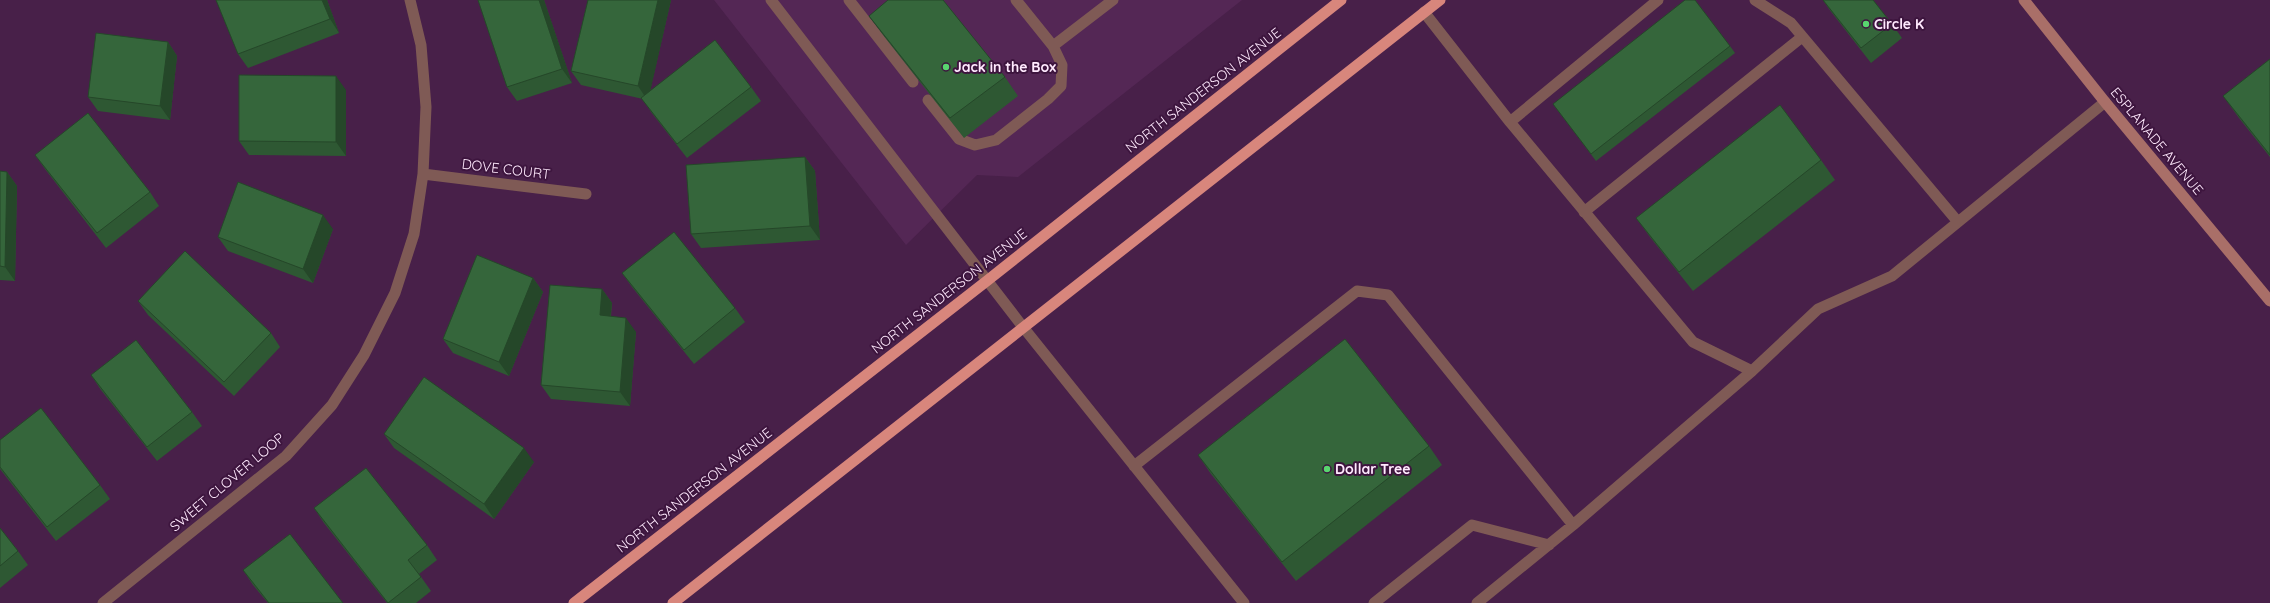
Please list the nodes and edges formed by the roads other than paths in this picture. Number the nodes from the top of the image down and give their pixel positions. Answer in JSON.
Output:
{"nodes":[{"id":1,"x":410,"y":0,"type":"edge"},
{"id":2,"x":771,"y":0,"type":"edge"},
{"id":3,"x":849,"y":0,"type":"edge"},
{"id":4,"x":1016,"y":0,"type":"edge"},
{"id":5,"x":1112,"y":0,"type":"edge"},
{"id":6,"x":1341,"y":0,"type":"edge"},
{"id":7,"x":1440,"y":0,"type":"edge"},
{"id":8,"x":1658,"y":0,"type":"edge"},
{"id":9,"x":1755,"y":0,"type":"edge"},
{"id":10,"x":2024,"y":0,"type":"edge"},
{"id":11,"x":1424,"y":12,"type":"junction"},
{"id":12,"x":1802,"y":37,"type":"junction"},
{"id":13,"x":1053,"y":46,"type":"junction"},
{"id":14,"x":914,"y":82,"type":"edge"},
{"id":15,"x":928,"y":100,"type":"edge"},
{"id":16,"x":2105,"y":102,"type":"junction"},
{"id":17,"x":1510,"y":122,"type":"junction"},
{"id":18,"x":423,"y":174,"type":"junction"},
{"id":19,"x":586,"y":194,"type":"dead end"},
{"id":20,"x":1584,"y":212,"type":"junction"},
{"id":21,"x":1958,"y":222,"type":"junction"},
{"id":22,"x":988,"y":280,"type":"junction"},
{"id":23,"x":2270,"y":301,"type":"edge"},
{"id":24,"x":1023,"y":327,"type":"junction"},
{"id":25,"x":1752,"y":371,"type":"junction"},
{"id":26,"x":1134,"y":466,"type":"junction"},
{"id":27,"x":1573,"y":525,"type":"junction"},
{"id":28,"x":1549,"y":544,"type":"junction"},
{"id":29,"x":103,"y":603,"type":"edge"},
{"id":30,"x":574,"y":603,"type":"edge"},
{"id":31,"x":673,"y":603,"type":"edge"},
{"id":32,"x":1244,"y":603,"type":"edge"},
{"id":33,"x":1374,"y":603,"type":"edge"},
{"id":34,"x":1477,"y":603,"type":"edge"}],
"edges":[{"from":1,"to":18,"type":"street","name":"SWEET CLOVER LOOP"},
{"from":2,"to":22,"type":"street"},
{"from":3,"to":14,"type":"street"},
{"from":4,"to":13,"type":"street"},
{"from":5,"to":13,"type":"street"},
{"from":6,"to":22,"type":"highway","name":"NORTH SANDERSON AVENUE"},
{"from":7,"to":11,"type":"highway"},
{"from":8,"to":17,"type":"street"},
{"from":9,"to":12,"type":"street"},
{"from":10,"to":16,"type":"main road","name":"ESPLANADE AVENUE"},
{"from":11,"to":17,"type":"street"},
{"from":11,"to":24,"type":"highway"},
{"from":12,"to":20,"type":"street"},
{"from":12,"to":21,"type":"street"},
{"from":13,"to":15,"type":"street"},
{"from":16,"to":21,"type":"street"},
{"from":16,"to":23,"type":"main road","name":"ESPLANADE AVENUE"},
{"from":17,"to":20,"type":"street"},
{"from":18,"to":19,"type":"street","name":"DOVE COURT"},
{"from":18,"to":29,"type":"street","name":"SWEET CLOVER LOOP"},
{"from":20,"to":25,"type":"street"},
{"from":21,"to":25,"type":"street"},
{"from":22,"to":24,"type":"street"},
{"from":22,"to":30,"type":"highway","name":"NORTH SANDERSON AVENUE"},
{"from":24,"to":26,"type":"street"},
{"from":24,"to":31,"type":"highway"},
{"from":25,"to":27,"type":"street"},
{"from":26,"to":27,"type":"street"},
{"from":26,"to":32,"type":"street"},
{"from":27,"to":28,"type":"street"},
{"from":28,"to":33,"type":"street"},
{"from":28,"to":34,"type":"street"}]}
